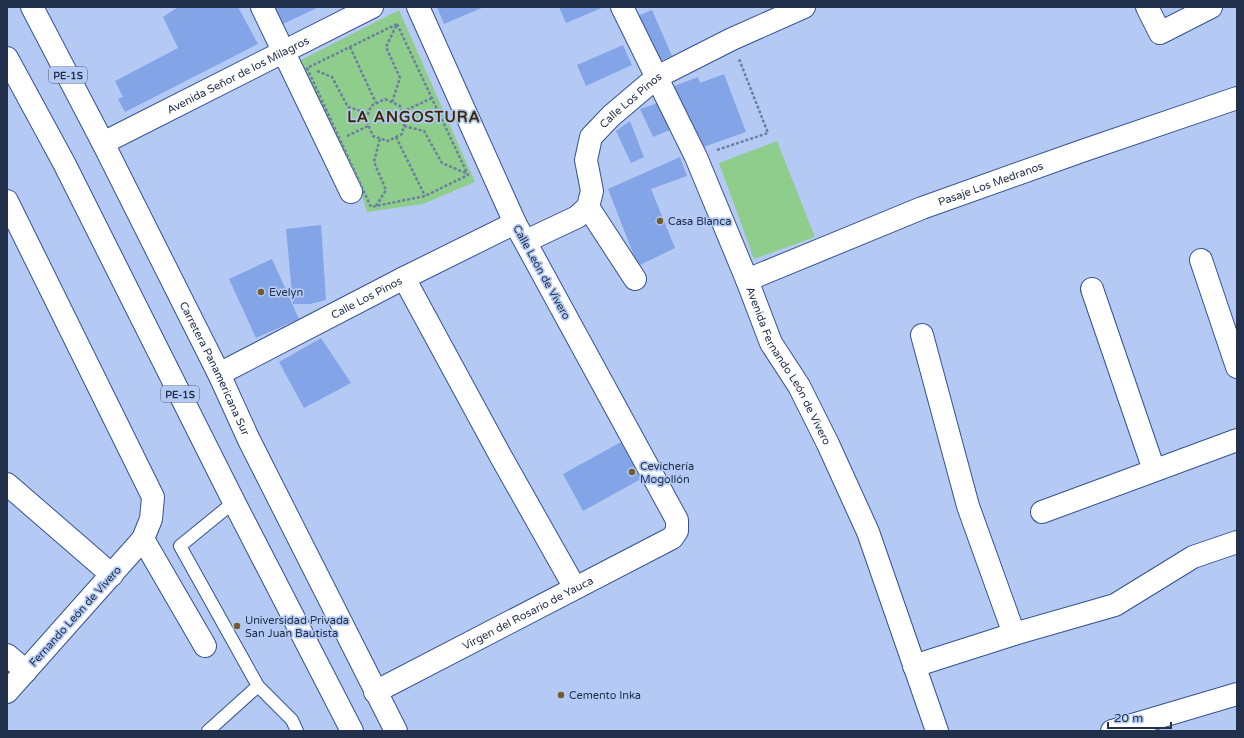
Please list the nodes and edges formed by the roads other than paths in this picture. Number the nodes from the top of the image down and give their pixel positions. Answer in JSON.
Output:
{"nodes":[{"id":1,"x":32,"y":7,"type":"edge"},
{"id":2,"x":262,"y":7,"type":"edge"},
{"id":3,"x":372,"y":7,"type":"edge"},
{"id":4,"x":418,"y":7,"type":"edge"},
{"id":5,"x":622,"y":7,"type":"edge"},
{"id":6,"x":804,"y":7,"type":"edge"},
{"id":7,"x":1147,"y":7,"type":"edge"},
{"id":8,"x":1211,"y":7,"type":"edge"},
{"id":9,"x":284,"y":51,"type":"junction"},
{"id":10,"x":7,"y":58,"type":"edge"},
{"id":11,"x":657,"y":76,"type":"junction"},
{"id":12,"x":12,"y":81,"type":"edge"},
{"id":13,"x":1237,"y":98,"type":"edge"},
{"id":14,"x":103,"y":143,"type":"junction"},
{"id":15,"x":351,"y":192,"type":"dead end"},
{"id":16,"x":7,"y":201,"type":"edge"},
{"id":17,"x":588,"y":207,"type":"junction"},
{"id":18,"x":520,"y":232,"type":"junction"},
{"id":19,"x":1201,"y":260,"type":"dead end"},
{"id":20,"x":404,"y":278,"type":"junction"},
{"id":21,"x":635,"y":279,"type":"dead end"},
{"id":22,"x":747,"y":280,"type":"junction"},
{"id":23,"x":1092,"y":289,"type":"dead end"},
{"id":24,"x":922,"y":334,"type":"dead end"},
{"id":25,"x":1237,"y":367,"type":"edge"},
{"id":26,"x":219,"y":374,"type":"junction"},
{"id":27,"x":1237,"y":440,"type":"edge"},
{"id":28,"x":1154,"y":470,"type":"junction"},
{"id":29,"x":7,"y":484,"type":"edge"},
{"id":30,"x":234,"y":502,"type":"junction"},
{"id":31,"x":1042,"y":512,"type":"dead end"},
{"id":32,"x":677,"y":530,"type":"joint"},
{"id":33,"x":144,"y":539,"type":"junction"},
{"id":34,"x":1237,"y":542,"type":"edge"},
{"id":35,"x":112,"y":575,"type":"junction"},
{"id":36,"x":575,"y":588,"type":"junction"},
{"id":37,"x":1014,"y":634,"type":"junction"},
{"id":38,"x":205,"y":646,"type":"dead end"},
{"id":39,"x":7,"y":655,"type":"edge"},
{"id":40,"x":914,"y":666,"type":"junction"},
{"id":41,"x":26,"y":671,"type":"junction"},
{"id":42,"x":258,"y":686,"type":"junction"},
{"id":43,"x":7,"y":692,"type":"edge"},
{"id":44,"x":375,"y":692,"type":"junction"},
{"id":45,"x":1237,"y":694,"type":"edge"},
{"id":46,"x":293,"y":727,"type":"edge"},
{"id":47,"x":208,"y":731,"type":"edge"},
{"id":48,"x":352,"y":731,"type":"edge"},
{"id":49,"x":396,"y":731,"type":"edge"},
{"id":50,"x":937,"y":731,"type":"edge"},
{"id":51,"x":1112,"y":731,"type":"edge"}],
"edges":[{"from":1,"to":14,"type":"main road","name":"Carretera Panamericana Sur","number":"PE-1S"},
{"from":2,"to":9,"type":"main road"},
{"from":3,"to":9,"type":"main road","name":"Avenida Señor de los Milagros"},
{"from":4,"to":18,"type":"main road","name":"Calle León de Vivero"},
{"from":5,"to":11,"type":"main road","name":"Avenida Fernando León de Vivero"},
{"from":6,"to":11,"type":"main road","name":"Calle Los Pinos"},
{"from":7,"to":8,"type":"main road"},
{"from":9,"to":14,"type":"main road","name":"Avenida Señor de los Milagros"},
{"from":9,"to":15,"type":"main road"},
{"from":10,"to":12,"type":"main road","number":"PE-1S"},
{"from":11,"to":17,"type":"main road","name":"Calle Los Pinos"},
{"from":11,"to":22,"type":"main road","name":"Avenida Fernando León de Vivero"},
{"from":12,"to":30,"type":"main road","number":"PE-1S"},
{"from":13,"to":22,"type":"main road","name":"Pasaje Los Medranos"},
{"from":14,"to":26,"type":"main road","name":"Carretera Panamericana Sur","number":"PE-1S"},
{"from":16,"to":33,"type":"main road"},
{"from":17,"to":18,"type":"main road","name":"Calle Los Pinos"},
{"from":17,"to":21,"type":"main road"},
{"from":18,"to":20,"type":"main road","name":"Calle Los Pinos"},
{"from":18,"to":32,"type":"main road","name":"Calle León de Vivero"},
{"from":19,"to":25,"type":"main road"},
{"from":20,"to":26,"type":"main road","name":"Calle Los Pinos"},
{"from":20,"to":36,"type":"main road"},
{"from":22,"to":40,"type":"main road","name":"Avenida Fernando León de Vivero"},
{"from":23,"to":28,"type":"main road"},
{"from":24,"to":37,"type":"main road"},
{"from":26,"to":44,"type":"main road","name":"Carretera Panamericana Sur","number":"PE-1S"},
{"from":27,"to":28,"type":"main road"},
{"from":28,"to":31,"type":"main road"},
{"from":29,"to":35,"type":"main road"},
{"from":30,"to":42,"type":"lane"},
{"from":30,"to":48,"type":"main road","number":"PE-1S"},
{"from":32,"to":36,"type":"main road","name":"Virgen del Rosario de Yauca"},
{"from":33,"to":35,"type":"main road","name":"Fernando León de Vivero"},
{"from":33,"to":38,"type":"main road"},
{"from":34,"to":37,"type":"main road"},
{"from":35,"to":41,"type":"main road","name":"Fernando León de Vivero"},
{"from":36,"to":44,"type":"main road","name":"Virgen del Rosario de Yauca"},
{"from":37,"to":40,"type":"main road"},
{"from":39,"to":41,"type":"main road"},
{"from":40,"to":50,"type":"main road","name":"Avenida Fernando León de Vivero"},
{"from":41,"to":43,"type":"main road","name":"Fernando León de Vivero"},
{"from":42,"to":46,"type":"lane"},
{"from":42,"to":47,"type":"lane"},
{"from":44,"to":49,"type":"main road","name":"Carretera Panamericana Sur","number":"PE-1S"},
{"from":45,"to":51,"type":"main road"}]}
